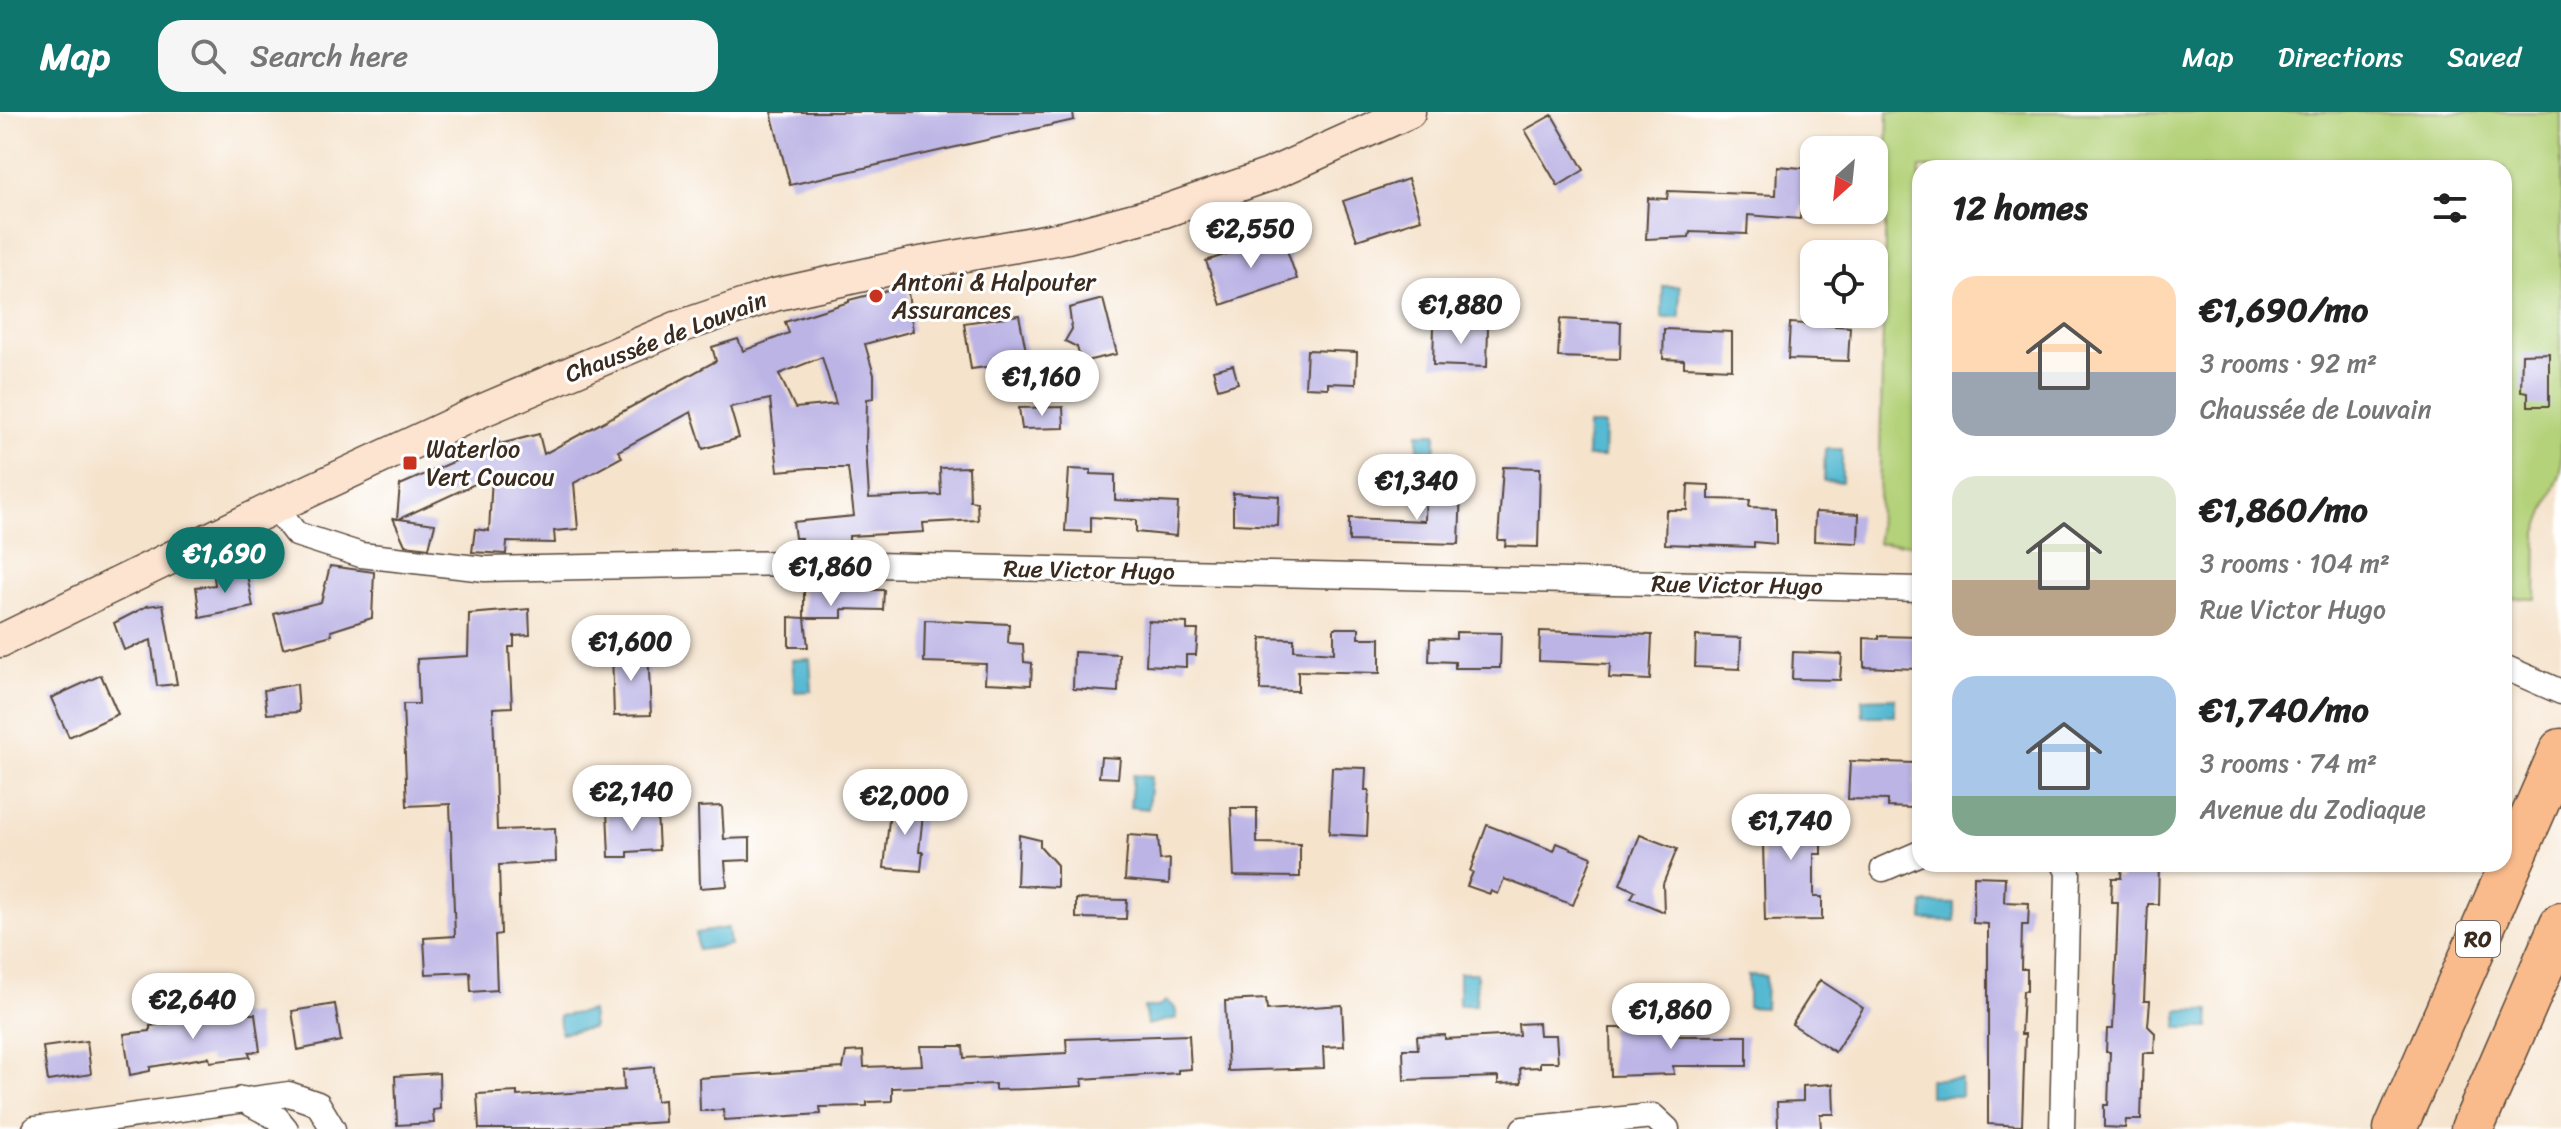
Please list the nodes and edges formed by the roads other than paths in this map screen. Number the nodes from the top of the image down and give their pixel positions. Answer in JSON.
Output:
{"nodes":[{"id":1,"x":1409,"y":112,"type":"edge"},
{"id":2,"x":275,"y":507,"type":"junction"},
{"id":3,"x":1912,"y":589,"type":"edge"},
{"id":4,"x":0,"y":641,"type":"edge"},
{"id":5,"x":2512,"y":671,"type":"edge"},
{"id":6,"x":2561,"y":692,"type":"edge"},
{"id":7,"x":2561,"y":750,"type":"edge"},
{"id":8,"x":1912,"y":856,"type":"edge"},
{"id":9,"x":2512,"y":862,"type":"edge"},
{"id":10,"x":1883,"y":869,"type":"dead end"},
{"id":11,"x":2068,"y":872,"type":"edge"},
{"id":12,"x":2508,"y":872,"type":"edge"},
{"id":13,"x":2561,"y":924,"type":"edge"},
{"id":14,"x":242,"y":1099,"type":"junction"},
{"id":15,"x":35,"y":1129,"type":"edge"},
{"id":16,"x":286,"y":1129,"type":"edge"},
{"id":17,"x":333,"y":1129,"type":"edge"},
{"id":18,"x":1523,"y":1129,"type":"edge"},
{"id":19,"x":1667,"y":1129,"type":"edge"},
{"id":20,"x":2062,"y":1129,"type":"edge"},
{"id":21,"x":2395,"y":1129,"type":"edge"},
{"id":22,"x":2472,"y":1129,"type":"edge"}],
"edges":[{"from":1,"to":2,"type":"main road","name":"Chaussée de Louvain"},
{"from":2,"to":3,"type":"street","name":"Rue Victor Hugo"},
{"from":2,"to":4,"type":"main road","name":"Chaussée de Louvain"},
{"from":5,"to":6,"type":"street"},
{"from":7,"to":9,"type":"highway","number":"R0"},
{"from":8,"to":10,"type":"street"},
{"from":11,"to":20,"type":"street"},
{"from":12,"to":21,"type":"highway","number":"R0"},
{"from":13,"to":22,"type":"highway"},
{"from":14,"to":15,"type":"street"},
{"from":14,"to":16,"type":"street"},
{"from":14,"to":17,"type":"street"},
{"from":18,"to":19,"type":"street"}]}
